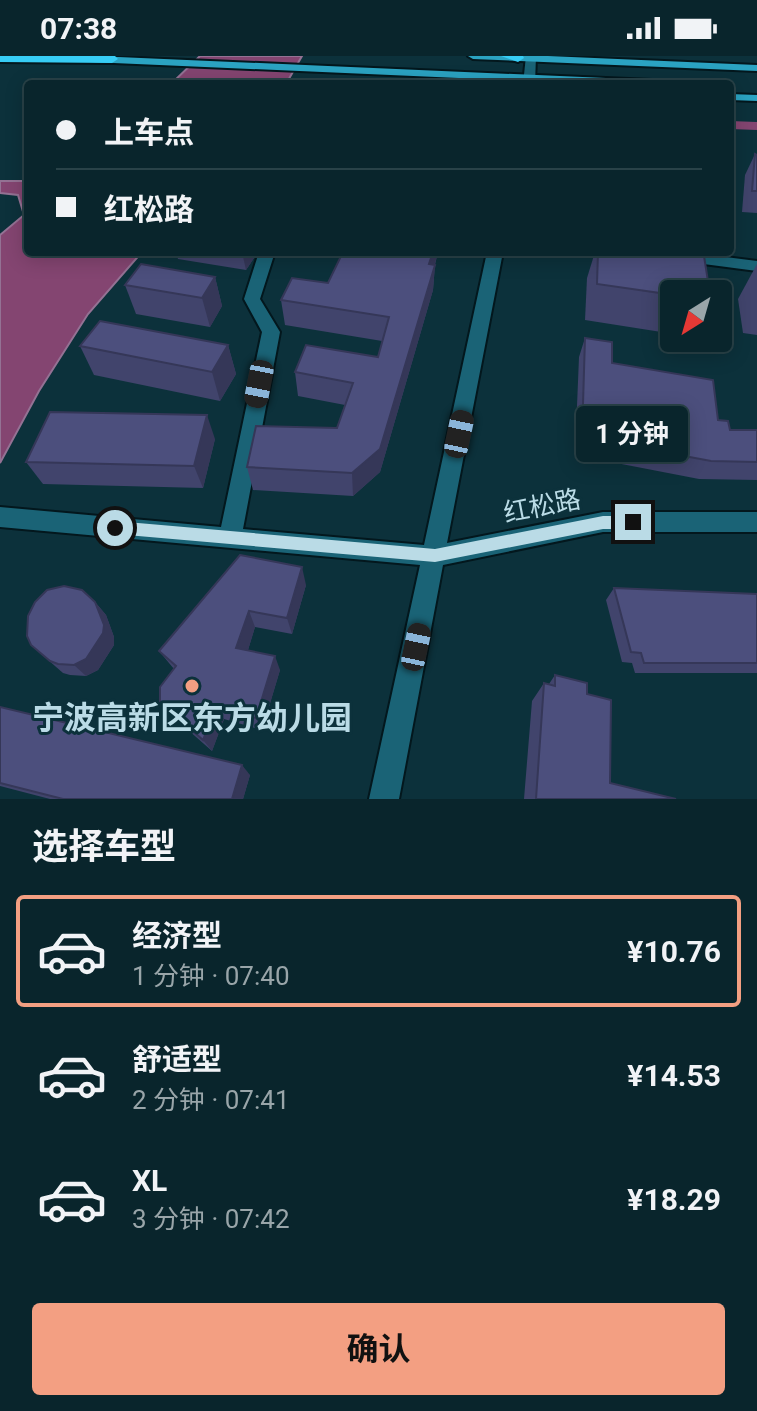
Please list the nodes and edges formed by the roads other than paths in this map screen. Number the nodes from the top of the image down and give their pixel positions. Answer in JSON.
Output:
{"nodes":[{"id":1,"x":32,"y":56,"type":"edge"},
{"id":2,"x":473,"y":56,"type":"edge"},
{"id":3,"x":655,"y":56,"type":"edge"},
{"id":4,"x":522,"y":57,"type":"edge"},
{"id":5,"x":0,"y":58,"type":"edge"},
{"id":6,"x":112,"y":59,"type":"junction"},
{"id":7,"x":757,"y":60,"type":"edge"},
{"id":8,"x":757,"y":68,"type":"edge"},
{"id":9,"x":501,"y":80,"type":"edge"},
{"id":10,"x":529,"y":80,"type":"edge"},
{"id":11,"x":734,"y":86,"type":"edge"},
{"id":12,"x":757,"y":87,"type":"edge"},
{"id":13,"x":734,"y":97,"type":"edge"},
{"id":14,"x":757,"y":98,"type":"edge"},
{"id":15,"x":266,"y":256,"type":"edge"},
{"id":16,"x":494,"y":256,"type":"edge"},
{"id":17,"x":681,"y":256,"type":"edge"},
{"id":18,"x":757,"y":266,"type":"edge"},
{"id":19,"x":0,"y":517,"type":"edge"},
{"id":20,"x":757,"y":522,"type":"edge"},
{"id":21,"x":230,"y":538,"type":"junction"},
{"id":22,"x":435,"y":556,"type":"junction"},
{"id":23,"x":384,"y":799,"type":"edge"}],
"edges":[{"from":1,"to":6,"type":"main road"},
{"from":2,"to":4,"type":"main road"},
{"from":3,"to":7,"type":"main road"},
{"from":4,"to":8,"type":"main road"},
{"from":4,"to":10,"type":"street"},
{"from":5,"to":6,"type":"highway"},
{"from":6,"to":9,"type":"main road"},
{"from":11,"to":12,"type":"main road"},
{"from":13,"to":14,"type":"main road"},
{"from":15,"to":21,"type":"street"},
{"from":16,"to":22,"type":"street"},
{"from":17,"to":18,"type":"street"},
{"from":19,"to":21,"type":"street","name":"红松路"},
{"from":20,"to":22,"type":"street","name":"红松路"},
{"from":21,"to":22,"type":"street","name":"红松路"},
{"from":22,"to":23,"type":"street"}]}
